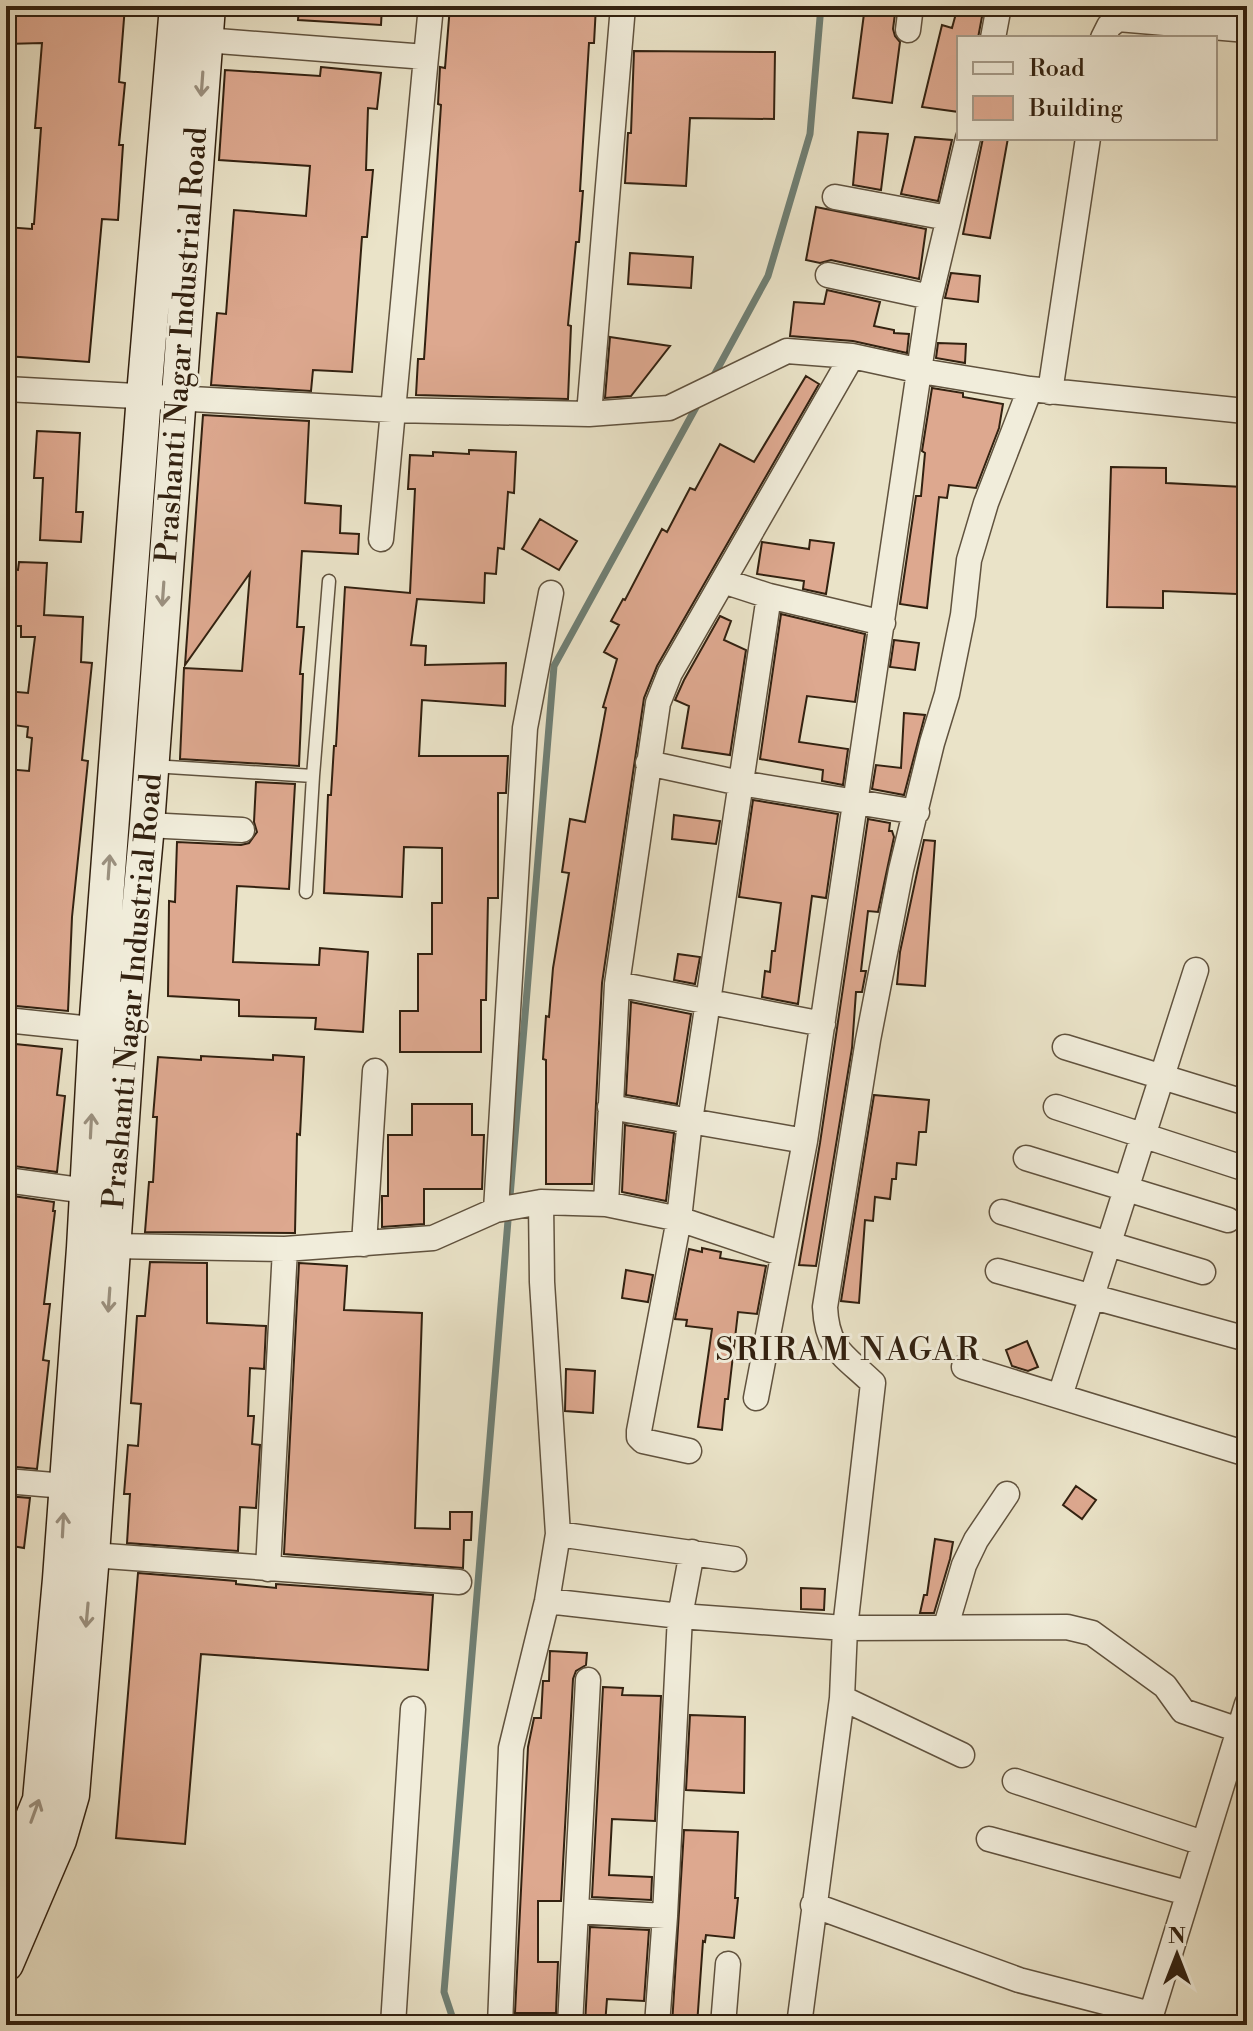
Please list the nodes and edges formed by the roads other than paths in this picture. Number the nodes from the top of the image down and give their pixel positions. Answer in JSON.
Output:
{"nodes":[{"id":1,"x":177,"y":6,"type":"edge"},
{"id":2,"x":208,"y":6,"type":"edge"},
{"id":3,"x":431,"y":6,"type":"edge"},
{"id":4,"x":623,"y":6,"type":"edge"},
{"id":5,"x":999,"y":6,"type":"edge"},
{"id":6,"x":1247,"y":30,"type":"edge"},
{"id":7,"x":993,"y":36,"type":"edge"},
{"id":8,"x":1104,"y":36,"type":"edge"},
{"id":9,"x":205,"y":40,"type":"junction"},
{"id":10,"x":426,"y":57,"type":"junction"},
{"id":11,"x":968,"y":140,"type":"edge"},
{"id":12,"x":1088,"y":140,"type":"edge"},
{"id":13,"x":835,"y":197,"type":"dead end"},
{"id":14,"x":948,"y":218,"type":"junction"},
{"id":15,"x":828,"y":275,"type":"dead end"},
{"id":16,"x":930,"y":297,"type":"junction"},
{"id":17,"x":852,"y":356,"type":"junction"},
{"id":18,"x":921,"y":371,"type":"junction"},
{"id":19,"x":6,"y":389,"type":"edge"},
{"id":20,"x":1040,"y":390,"type":"junction"},
{"id":21,"x":144,"y":395,"type":"junction"},
{"id":22,"x":177,"y":397,"type":"junction"},
{"id":23,"x":1246,"y":408,"type":"edge"},
{"id":24,"x":392,"y":410,"type":"junction"},
{"id":25,"x":589,"y":414,"type":"junction"},
{"id":26,"x":381,"y":539,"type":"dead end"},
{"id":27,"x":329,"y":581,"type":"dead end"},
{"id":28,"x":723,"y":581,"type":"junction"},
{"id":29,"x":551,"y":593,"type":"dead end"},
{"id":30,"x":769,"y":596,"type":"junction"},
{"id":31,"x":883,"y":623,"type":"junction"},
{"id":32,"x":648,"y":763,"type":"junction"},
{"id":33,"x":151,"y":766,"type":"junction"},
{"id":34,"x":313,"y":776,"type":"junction"},
{"id":35,"x":740,"y":783,"type":"junction"},
{"id":36,"x":856,"y":804,"type":"junction"},
{"id":37,"x":917,"y":812,"type":"junction"},
{"id":38,"x":147,"y":825,"type":"junction"},
{"id":39,"x":242,"y":830,"type":"dead end"},
{"id":40,"x":306,"y":892,"type":"dead end"},
{"id":41,"x":1196,"y":970,"type":"dead end"},
{"id":42,"x":617,"y":984,"type":"junction"},
{"id":43,"x":707,"y":1002,"type":"junction"},
{"id":44,"x":6,"y":1020,"type":"edge"},
{"id":45,"x":823,"y":1024,"type":"junction"},
{"id":46,"x":112,"y":1031,"type":"junction"},
{"id":47,"x":1065,"y":1047,"type":"dead end"},
{"id":48,"x":375,"y":1071,"type":"dead end"},
{"id":49,"x":1162,"y":1076,"type":"junction"},
{"id":50,"x":1247,"y":1103,"type":"edge"},
{"id":51,"x":610,"y":1107,"type":"junction"},
{"id":52,"x":1056,"y":1107,"type":"dead end"},
{"id":53,"x":690,"y":1121,"type":"junction"},
{"id":54,"x":1142,"y":1136,"type":"junction"},
{"id":55,"x":805,"y":1141,"type":"junction"},
{"id":56,"x":1026,"y":1158,"type":"dead end"},
{"id":57,"x":1240,"y":1167,"type":"dead end"},
{"id":58,"x":6,"y":1180,"type":"edge"},
{"id":59,"x":1126,"y":1188,"type":"junction"},
{"id":60,"x":87,"y":1191,"type":"junction"},
{"id":61,"x":541,"y":1202,"type":"junction"},
{"id":62,"x":606,"y":1204,"type":"junction"},
{"id":63,"x":499,"y":1209,"type":"junction"},
{"id":64,"x":1002,"y":1212,"type":"dead end"},
{"id":65,"x":679,"y":1219,"type":"junction"},
{"id":66,"x":1228,"y":1220,"type":"dead end"},
{"id":67,"x":364,"y":1244,"type":"junction"},
{"id":68,"x":1108,"y":1244,"type":"junction"},
{"id":69,"x":112,"y":1246,"type":"junction"},
{"id":70,"x":285,"y":1249,"type":"junction"},
{"id":71,"x":783,"y":1254,"type":"junction"},
{"id":72,"x":998,"y":1271,"type":"dead end"},
{"id":73,"x":1203,"y":1272,"type":"dead end"},
{"id":74,"x":1091,"y":1296,"type":"junction"},
{"id":75,"x":1247,"y":1339,"type":"edge"},
{"id":76,"x":964,"y":1367,"type":"dead end"},
{"id":77,"x":1060,"y":1396,"type":"junction"},
{"id":78,"x":756,"y":1398,"type":"dead end"},
{"id":79,"x":689,"y":1451,"type":"dead end"},
{"id":80,"x":1247,"y":1454,"type":"edge"},
{"id":81,"x":6,"y":1481,"type":"edge"},
{"id":82,"x":65,"y":1486,"type":"junction"},
{"id":83,"x":1007,"y":1494,"type":"dead end"},
{"id":84,"x":558,"y":1534,"type":"junction"},
{"id":85,"x":692,"y":1552,"type":"junction"},
{"id":86,"x":92,"y":1555,"type":"junction"},
{"id":87,"x":734,"y":1559,"type":"dead end"},
{"id":88,"x":268,"y":1569,"type":"junction"},
{"id":89,"x":459,"y":1582,"type":"dead end"},
{"id":90,"x":547,"y":1601,"type":"junction"},
{"id":91,"x":680,"y":1616,"type":"junction"},
{"id":92,"x":946,"y":1626,"type":"junction"},
{"id":93,"x":845,"y":1628,"type":"junction"},
{"id":94,"x":588,"y":1680,"type":"dead end"},
{"id":95,"x":842,"y":1698,"type":"junction"},
{"id":96,"x":1247,"y":1704,"type":"edge"},
{"id":97,"x":413,"y":1709,"type":"dead end"},
{"id":98,"x":1239,"y":1730,"type":"junction"},
{"id":99,"x":962,"y":1755,"type":"dead end"},
{"id":100,"x":1015,"y":1781,"type":"dead end"},
{"id":101,"x":989,"y":1839,"type":"dead end"},
{"id":102,"x":1203,"y":1843,"type":"junction"},
{"id":103,"x":6,"y":1884,"type":"edge"},
{"id":104,"x":1187,"y":1893,"type":"junction"},
{"id":105,"x":813,"y":1905,"type":"junction"},
{"id":106,"x":576,"y":1911,"type":"junction"},
{"id":107,"x":665,"y":1916,"type":"junction"},
{"id":108,"x":6,"y":1964,"type":"edge"},
{"id":109,"x":728,"y":1964,"type":"dead end"},
{"id":110,"x":1150,"y":2019,"type":"edge"},
{"id":111,"x":393,"y":2025,"type":"edge"},
{"id":112,"x":500,"y":2025,"type":"edge"},
{"id":113,"x":570,"y":2025,"type":"edge"},
{"id":114,"x":657,"y":2025,"type":"edge"},
{"id":115,"x":723,"y":2025,"type":"edge"},
{"id":116,"x":799,"y":2025,"type":"edge"}],
"edges":[{"from":1,"to":21,"type":"street","name":"Prashanti Nagar Industrial Road"},
{"from":2,"to":9,"type":"street","name":"Prashanti Nagar Industrial Road"},
{"from":3,"to":10,"type":"street"},
{"from":4,"to":25,"type":"street"},
{"from":5,"to":7,"type":"street"},
{"from":6,"to":8,"type":"street"},
{"from":9,"to":10,"type":"street"},
{"from":9,"to":22,"type":"street","name":"Prashanti Nagar Industrial Road","one_way":true},
{"from":10,"to":24,"type":"street"},
{"from":11,"to":14,"type":"street"},
{"from":12,"to":20,"type":"street"},
{"from":13,"to":14,"type":"street"},
{"from":14,"to":16,"type":"street"},
{"from":15,"to":16,"type":"street"},
{"from":16,"to":18,"type":"street"},
{"from":17,"to":18,"type":"street"},
{"from":17,"to":25,"type":"street"},
{"from":17,"to":28,"type":"street"},
{"from":18,"to":20,"type":"street"},
{"from":18,"to":31,"type":"street"},
{"from":19,"to":21,"type":"street"},
{"from":20,"to":23,"type":"street"},
{"from":20,"to":37,"type":"street"},
{"from":21,"to":22,"type":"street"},
{"from":46,"to":21,"type":"street","name":"Prashanti Nagar Industrial Road","one_way":true},
{"from":22,"to":24,"type":"street"},
{"from":22,"to":33,"type":"street","name":"Prashanti Nagar Industrial Road","one_way":true},
{"from":24,"to":25,"type":"street"},
{"from":24,"to":26,"type":"street"},
{"from":27,"to":34,"type":"lane"},
{"from":28,"to":30,"type":"street"},
{"from":28,"to":32,"type":"street"},
{"from":29,"to":63,"type":"street"},
{"from":30,"to":31,"type":"street"},
{"from":30,"to":35,"type":"street"},
{"from":31,"to":36,"type":"street"},
{"from":32,"to":35,"type":"street"},
{"from":32,"to":42,"type":"street"},
{"from":33,"to":34,"type":"lane"},
{"from":33,"to":38,"type":"street","name":"Prashanti Nagar Industrial Road"},
{"from":34,"to":40,"type":"lane"},
{"from":35,"to":36,"type":"street"},
{"from":35,"to":43,"type":"street"},
{"from":36,"to":37,"type":"street"},
{"from":36,"to":45,"type":"street"},
{"from":37,"to":93,"type":"street"},
{"from":38,"to":39,"type":"street"},
{"from":38,"to":46,"type":"street","name":"Prashanti Nagar Industrial Road"},
{"from":41,"to":49,"type":"street"},
{"from":42,"to":43,"type":"street"},
{"from":42,"to":51,"type":"street"},
{"from":43,"to":45,"type":"street"},
{"from":43,"to":53,"type":"street"},
{"from":44,"to":46,"type":"street"},
{"from":45,"to":55,"type":"street"},
{"from":60,"to":46,"type":"street","name":"Prashanti Nagar Industrial Road","one_way":true},
{"from":46,"to":69,"type":"street","name":"Prashanti Nagar Industrial Road"},
{"from":47,"to":49,"type":"street"},
{"from":48,"to":67,"type":"street"},
{"from":49,"to":50,"type":"street"},
{"from":49,"to":54,"type":"street"},
{"from":51,"to":53,"type":"street"},
{"from":51,"to":62,"type":"street"},
{"from":52,"to":54,"type":"street"},
{"from":53,"to":55,"type":"street"},
{"from":53,"to":65,"type":"street"},
{"from":54,"to":57,"type":"street"},
{"from":54,"to":59,"type":"street"},
{"from":55,"to":71,"type":"street"},
{"from":56,"to":59,"type":"street"},
{"from":58,"to":60,"type":"street"},
{"from":59,"to":66,"type":"street"},
{"from":59,"to":68,"type":"street"},
{"from":60,"to":82,"type":"street","name":"Prashanti Nagar Industrial Road"},
{"from":61,"to":62,"type":"street"},
{"from":61,"to":63,"type":"street"},
{"from":61,"to":84,"type":"street"},
{"from":62,"to":65,"type":"street"},
{"from":63,"to":67,"type":"street"},
{"from":64,"to":68,"type":"street"},
{"from":65,"to":71,"type":"street"},
{"from":65,"to":79,"type":"street"},
{"from":67,"to":70,"type":"street"},
{"from":68,"to":73,"type":"street"},
{"from":68,"to":74,"type":"street"},
{"from":69,"to":70,"type":"street"},
{"from":69,"to":86,"type":"street","name":"Prashanti Nagar Industrial Road","one_way":true},
{"from":70,"to":88,"type":"street"},
{"from":71,"to":78,"type":"street"},
{"from":72,"to":74,"type":"street"},
{"from":74,"to":75,"type":"street"},
{"from":74,"to":77,"type":"street"},
{"from":76,"to":77,"type":"street"},
{"from":77,"to":80,"type":"street"},
{"from":81,"to":82,"type":"street"},
{"from":103,"to":82,"type":"street","name":"Prashanti Nagar Industrial Road","one_way":true},
{"from":83,"to":92,"type":"street"},
{"from":84,"to":85,"type":"street"},
{"from":84,"to":90,"type":"street"},
{"from":85,"to":87,"type":"street"},
{"from":85,"to":91,"type":"street"},
{"from":86,"to":88,"type":"street"},
{"from":86,"to":108,"type":"street","name":"Prashanti Nagar Industrial Road","one_way":true},
{"from":88,"to":89,"type":"street"},
{"from":90,"to":91,"type":"street"},
{"from":90,"to":112,"type":"street"},
{"from":91,"to":93,"type":"street"},
{"from":91,"to":107,"type":"street"},
{"from":92,"to":93,"type":"street"},
{"from":92,"to":98,"type":"street"},
{"from":93,"to":95,"type":"street"},
{"from":94,"to":106,"type":"street"},
{"from":95,"to":99,"type":"street"},
{"from":95,"to":105,"type":"street"},
{"from":96,"to":98,"type":"street"},
{"from":97,"to":111,"type":"street"},
{"from":98,"to":102,"type":"street"},
{"from":100,"to":102,"type":"street"},
{"from":101,"to":104,"type":"street"},
{"from":102,"to":104,"type":"street"},
{"from":104,"to":110,"type":"street"},
{"from":105,"to":110,"type":"street"},
{"from":105,"to":116,"type":"street"},
{"from":106,"to":107,"type":"street"},
{"from":106,"to":113,"type":"street"},
{"from":107,"to":114,"type":"street"},
{"from":109,"to":115,"type":"street"}]}
